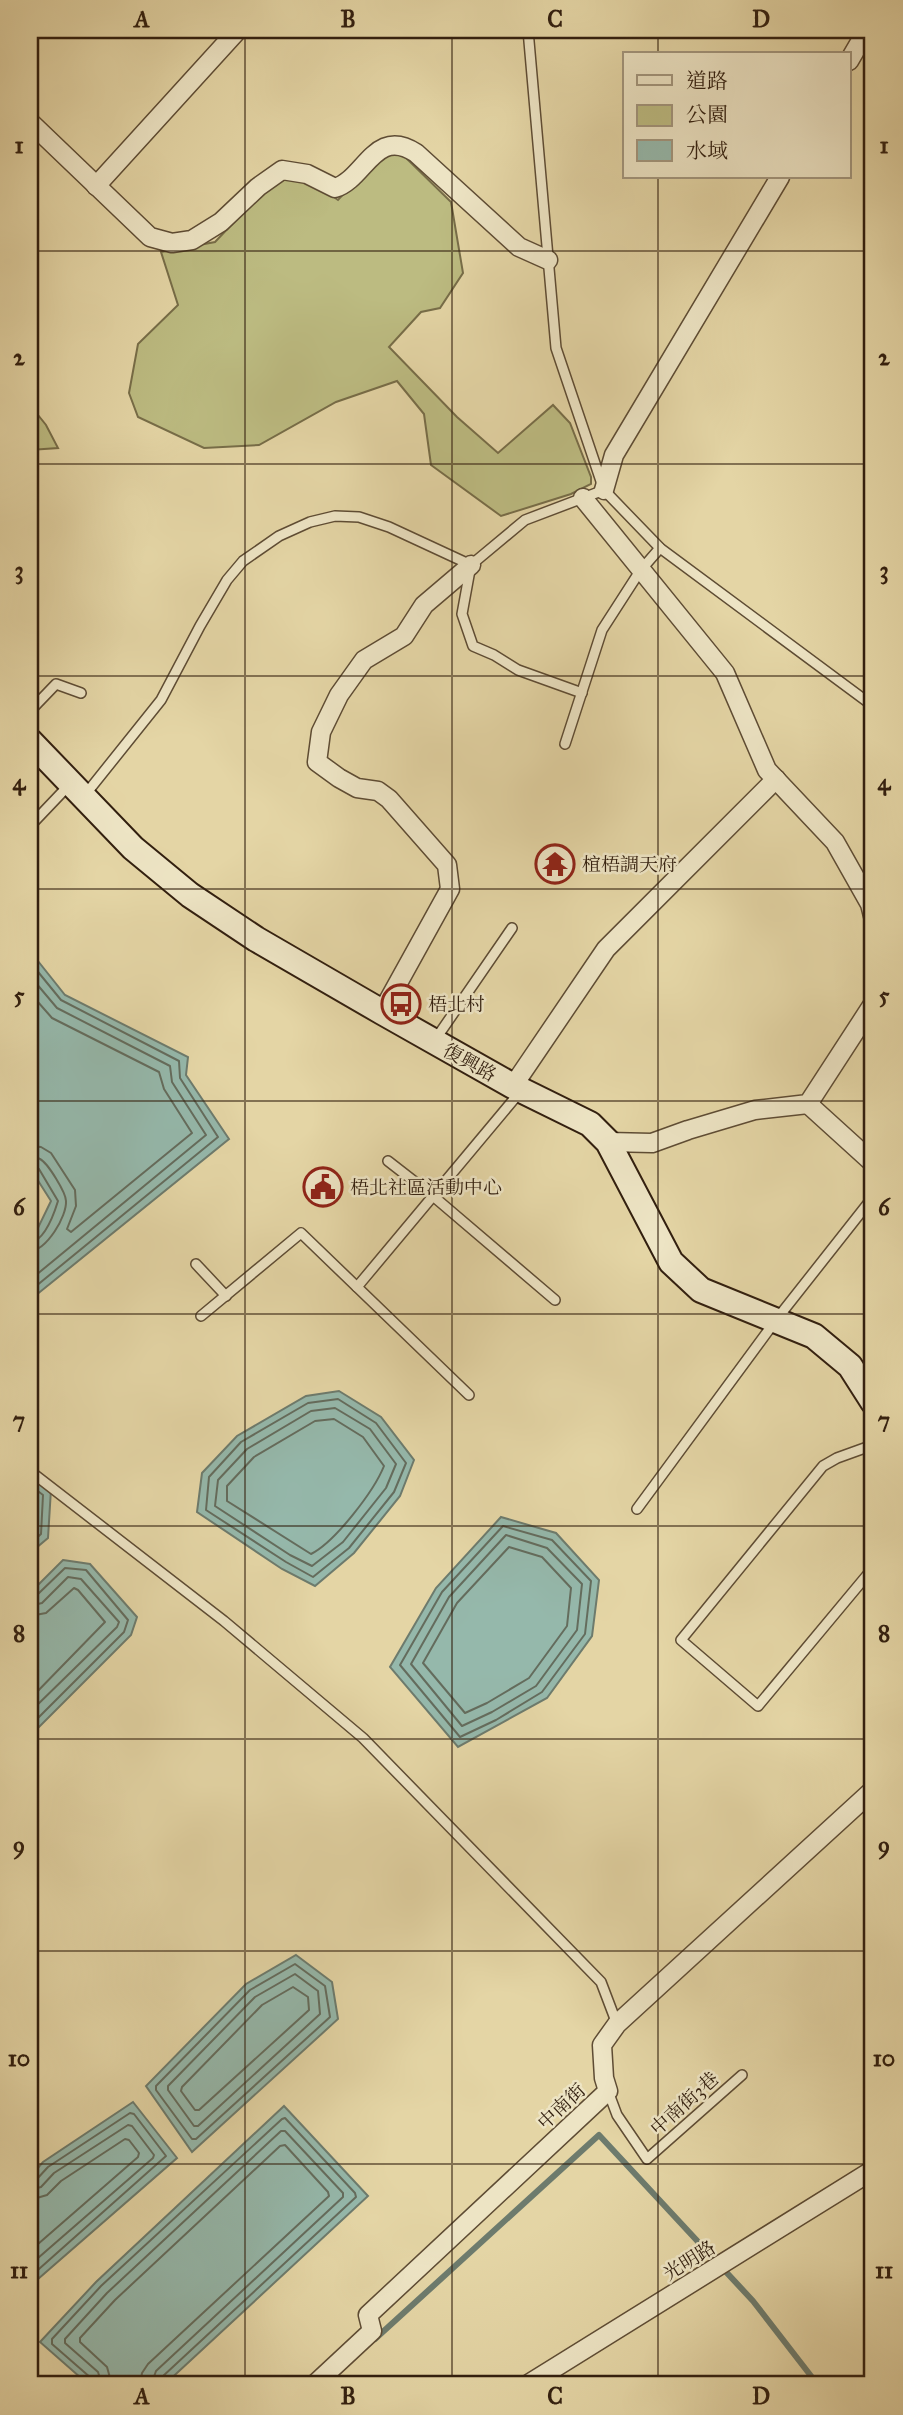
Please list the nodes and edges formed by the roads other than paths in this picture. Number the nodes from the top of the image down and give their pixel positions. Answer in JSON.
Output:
{"nodes":[{"id":1,"x":238,"y":30,"type":"edge"},
{"id":2,"x":528,"y":30,"type":"edge"},
{"id":3,"x":867,"y":30,"type":"edge"},
{"id":4,"x":850,"y":59,"type":"edge"},
{"id":5,"x":30,"y":122,"type":"edge"},
{"id":6,"x":779,"y":178,"type":"edge"},
{"id":7,"x":96,"y":186,"type":"junction"},
{"id":8,"x":548,"y":260,"type":"junction"},
{"id":9,"x":604,"y":490,"type":"junction"},
{"id":10,"x":583,"y":498,"type":"junction"},
{"id":11,"x":660,"y":548,"type":"junction"},
{"id":12,"x":471,"y":565,"type":"junction"},
{"id":13,"x":640,"y":571,"type":"junction"},
{"id":14,"x":81,"y":693,"type":"dead end"},
{"id":15,"x":582,"y":693,"type":"junction"},
{"id":16,"x":873,"y":706,"type":"edge"},
{"id":17,"x":30,"y":711,"type":"edge"},
{"id":18,"x":30,"y":741,"type":"edge"},
{"id":19,"x":565,"y":744,"type":"dead end"},
{"id":20,"x":776,"y":779,"type":"junction"},
{"id":21,"x":78,"y":790,"type":"junction"},
{"id":22,"x":30,"y":826,"type":"edge"},
{"id":23,"x":873,"y":916,"type":"edge"},
{"id":24,"x":512,"y":928,"type":"dead end"},
{"id":25,"x":873,"y":1004,"type":"edge"},
{"id":26,"x":382,"y":1012,"type":"junction"},
{"id":27,"x":434,"y":1041,"type":"junction"},
{"id":28,"x":517,"y":1088,"type":"junction"},
{"id":29,"x":808,"y":1104,"type":"junction"},
{"id":30,"x":608,"y":1142,"type":"junction"},
{"id":31,"x":388,"y":1161,"type":"dead end"},
{"id":32,"x":873,"y":1163,"type":"edge"},
{"id":33,"x":433,"y":1196,"type":"junction"},
{"id":34,"x":873,"y":1197,"type":"edge"},
{"id":35,"x":196,"y":1265,"type":"dead end"},
{"id":36,"x":357,"y":1287,"type":"junction"},
{"id":37,"x":226,"y":1296,"type":"junction"},
{"id":38,"x":555,"y":1300,"type":"dead end"},
{"id":39,"x":201,"y":1317,"type":"dead end"},
{"id":40,"x":776,"y":1320,"type":"junction"},
{"id":41,"x":469,"y":1395,"type":"dead end"},
{"id":42,"x":873,"y":1402,"type":"edge"},
{"id":43,"x":873,"y":1446,"type":"edge"},
{"id":44,"x":30,"y":1471,"type":"edge"},
{"id":45,"x":638,"y":1509,"type":"dead end"},
{"id":46,"x":873,"y":1567,"type":"edge"},
{"id":47,"x":873,"y":1791,"type":"edge"},
{"id":48,"x":617,"y":2024,"type":"junction"},
{"id":49,"x":742,"y":2075,"type":"dead end"},
{"id":50,"x":608,"y":2091,"type":"junction"},
{"id":51,"x":873,"y":2170,"type":"edge"},
{"id":52,"x":314,"y":2385,"type":"edge"},
{"id":53,"x":527,"y":2385,"type":"edge"}],
"edges":[{"from":1,"to":7,"type":"street"},
{"from":2,"to":8,"type":"lane"},
{"from":3,"to":4,"type":"street"},
{"from":5,"to":7,"type":"street"},
{"from":6,"to":9,"type":"street"},
{"from":7,"to":8,"type":"street"},
{"from":8,"to":9,"type":"lane"},
{"from":9,"to":10,"type":"lane"},
{"from":9,"to":11,"type":"lane"},
{"from":10,"to":12,"type":"lane"},
{"from":10,"to":13,"type":"street"},
{"from":11,"to":13,"type":"lane"},
{"from":11,"to":16,"type":"lane"},
{"from":12,"to":15,"type":"lane"},
{"from":12,"to":21,"type":"lane"},
{"from":12,"to":26,"type":"street"},
{"from":13,"to":15,"type":"lane"},
{"from":13,"to":20,"type":"street"},
{"from":14,"to":17,"type":"lane"},
{"from":15,"to":19,"type":"lane"},
{"from":18,"to":21,"type":"street","name":"復興路"},
{"from":20,"to":23,"type":"street"},
{"from":20,"to":28,"type":"street"},
{"from":21,"to":22,"type":"lane"},
{"from":21,"to":26,"type":"street","name":"復興路"},
{"from":24,"to":27,"type":"lane"},
{"from":25,"to":29,"type":"street"},
{"from":26,"to":27,"type":"street","name":"復興路"},
{"from":27,"to":28,"type":"street","name":"復興路"},
{"from":28,"to":30,"type":"street","name":"復興路"},
{"from":28,"to":33,"type":"lane"},
{"from":29,"to":30,"type":"street"},
{"from":29,"to":32,"type":"street"},
{"from":30,"to":40,"type":"street","name":"復興路"},
{"from":31,"to":33,"type":"lane"},
{"from":33,"to":36,"type":"lane"},
{"from":33,"to":38,"type":"lane"},
{"from":34,"to":40,"type":"lane"},
{"from":35,"to":37,"type":"lane"},
{"from":36,"to":37,"type":"lane"},
{"from":36,"to":41,"type":"lane"},
{"from":37,"to":39,"type":"lane"},
{"from":40,"to":42,"type":"street","name":"復興路"},
{"from":40,"to":45,"type":"lane"},
{"from":43,"to":46,"type":"lane"},
{"from":44,"to":48,"type":"lane"},
{"from":47,"to":48,"type":"street","name":"中南街"},
{"from":48,"to":50,"type":"street","name":"中南街"},
{"from":49,"to":50,"type":"lane","name":"中南街3巷"},
{"from":50,"to":52,"type":"street","name":"中南街"},
{"from":51,"to":53,"type":"street","name":"光明路"}]}
